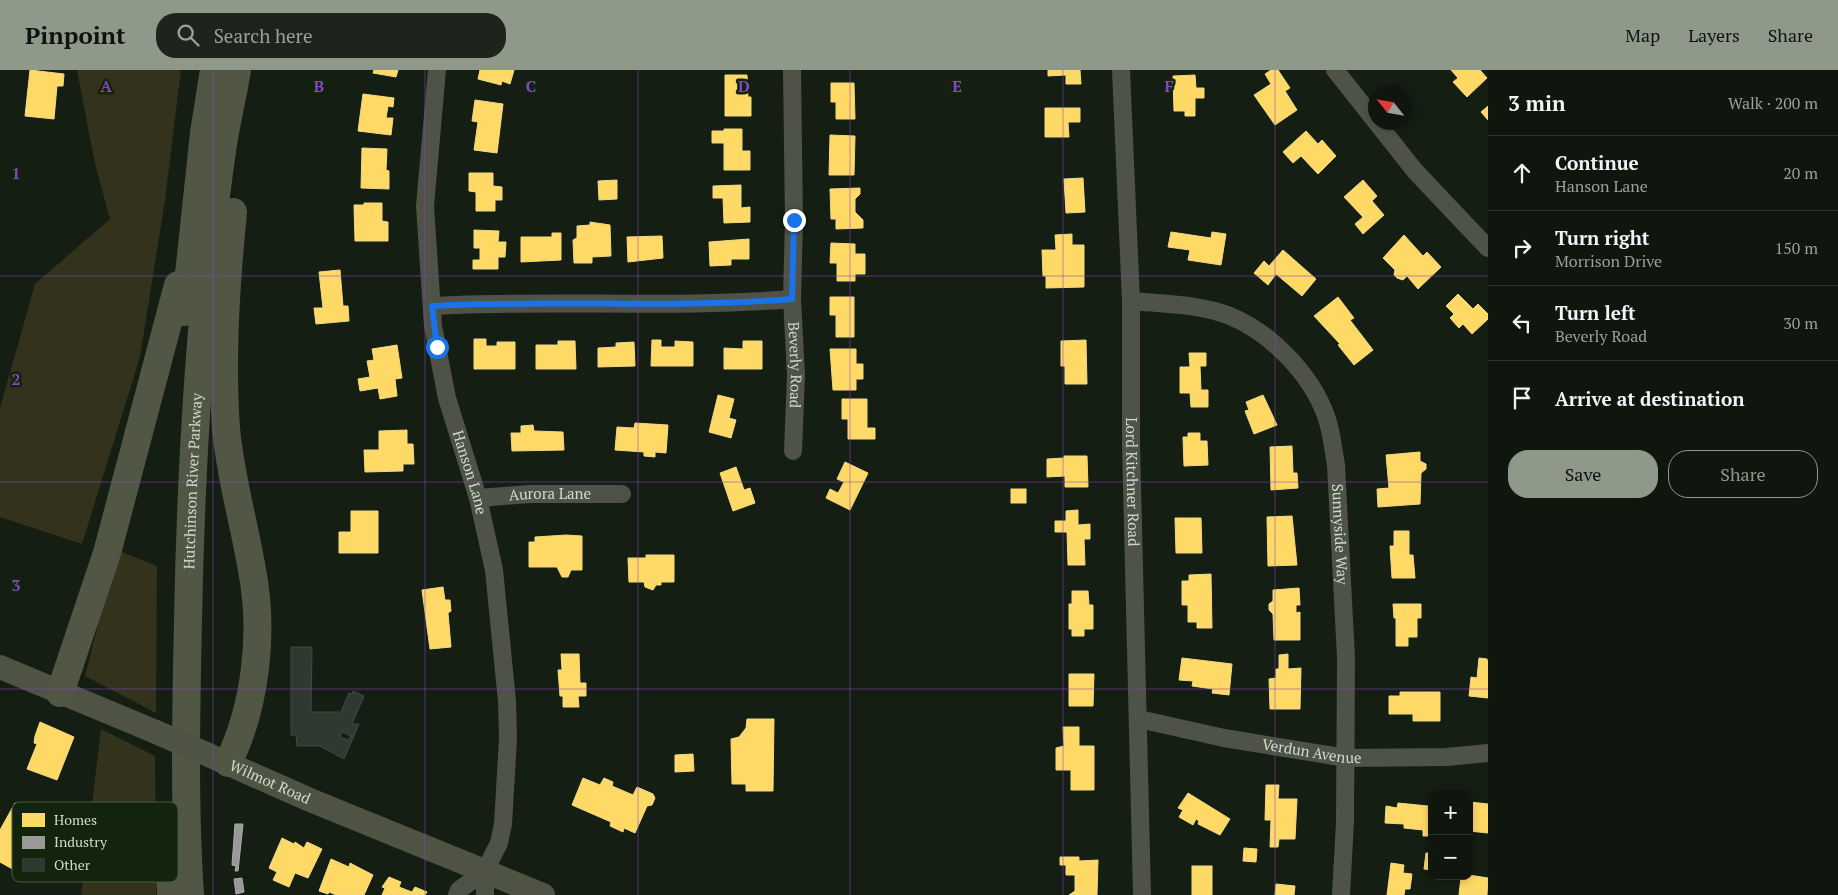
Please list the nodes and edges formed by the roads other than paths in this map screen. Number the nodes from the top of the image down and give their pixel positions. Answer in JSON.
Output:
{"nodes":[{"id":1,"x":214,"y":70,"type":"edge"},
{"id":2,"x":237,"y":70,"type":"edge"},
{"id":3,"x":437,"y":70,"type":"edge"},
{"id":4,"x":792,"y":70,"type":"edge"},
{"id":5,"x":1121,"y":70,"type":"edge"},
{"id":6,"x":1335,"y":70,"type":"edge"},
{"id":7,"x":232,"y":102,"type":"junction"},
{"id":8,"x":193,"y":223,"type":"junction"},
{"id":9,"x":1488,"y":248,"type":"edge"},
{"id":10,"x":792,"y":299,"type":"junction"},
{"id":11,"x":1131,"y":301,"type":"junction"},
{"id":12,"x":432,"y":306,"type":"junction"},
{"id":13,"x":793,"y":451,"type":"dead end"},
{"id":14,"x":622,"y":494,"type":"dead end"},
{"id":15,"x":478,"y":498,"type":"junction"},
{"id":16,"x":0,"y":667,"type":"edge"},
{"id":17,"x":60,"y":692,"type":"junction"},
{"id":18,"x":1139,"y":719,"type":"junction"},
{"id":19,"x":1488,"y":753,"type":"edge"},
{"id":20,"x":1346,"y":758,"type":"junction"},
{"id":21,"x":228,"y":763,"type":"junction"},
{"id":22,"x":169,"y":802,"type":"edge"},
{"id":23,"x":485,"y":871,"type":"junction"},
{"id":24,"x":170,"y":882,"type":"edge"},
{"id":25,"x":170,"y":895,"type":"edge"},
{"id":26,"x":190,"y":895,"type":"edge"},
{"id":27,"x":457,"y":895,"type":"edge"},
{"id":28,"x":485,"y":895,"type":"edge"},
{"id":29,"x":543,"y":895,"type":"edge"},
{"id":30,"x":1142,"y":895,"type":"edge"},
{"id":31,"x":1341,"y":895,"type":"edge"}],
"edges":[{"from":1,"to":8,"type":"highway","name":"Hutchinson River Parkway"},
{"from":2,"to":7,"type":"highway","name":"Hutchinson River Parkway"},
{"from":3,"to":12,"type":"street","name":"Hanson Lane"},
{"from":4,"to":10,"type":"street","name":"Beverly Road"},
{"from":5,"to":11,"type":"street","name":"Lord Kitchner Road"},
{"from":6,"to":9,"type":"street"},
{"from":7,"to":21,"type":"highway"},
{"from":7,"to":26,"type":"highway","name":"Hutchinson River Parkway"},
{"from":8,"to":17,"type":"highway"},
{"from":8,"to":22,"type":"highway","name":"Hutchinson River Parkway"},
{"from":10,"to":12,"type":"street"},
{"from":10,"to":13,"type":"street","name":"Beverly Road"},
{"from":11,"to":18,"type":"street","name":"Lord Kitchner Road"},
{"from":11,"to":20,"type":"street","name":"Sunnyside Way"},
{"from":12,"to":15,"type":"street","name":"Hanson Lane"},
{"from":14,"to":15,"type":"street","name":"Aurora Lane"},
{"from":15,"to":23,"type":"street","name":"Hanson Lane"},
{"from":16,"to":17,"type":"street","name":"Wilmot Road"},
{"from":17,"to":21,"type":"street","name":"Wilmot Road","bridge":true},
{"from":18,"to":20,"type":"street","name":"Verdun Avenue"},
{"from":18,"to":30,"type":"street","name":"Lord Kitchner Road"},
{"from":19,"to":20,"type":"street","name":"Verdun Avenue"},
{"from":20,"to":31,"type":"street","name":"Sunnyside Way"},
{"from":21,"to":23,"type":"street","name":"Wilmot Road"},
{"from":23,"to":27,"type":"street"},
{"from":23,"to":28,"type":"street"},
{"from":23,"to":29,"type":"street","name":"Wilmot Road"},
{"from":24,"to":25,"type":"highway","name":"Hutchinson River Parkway"}]}
